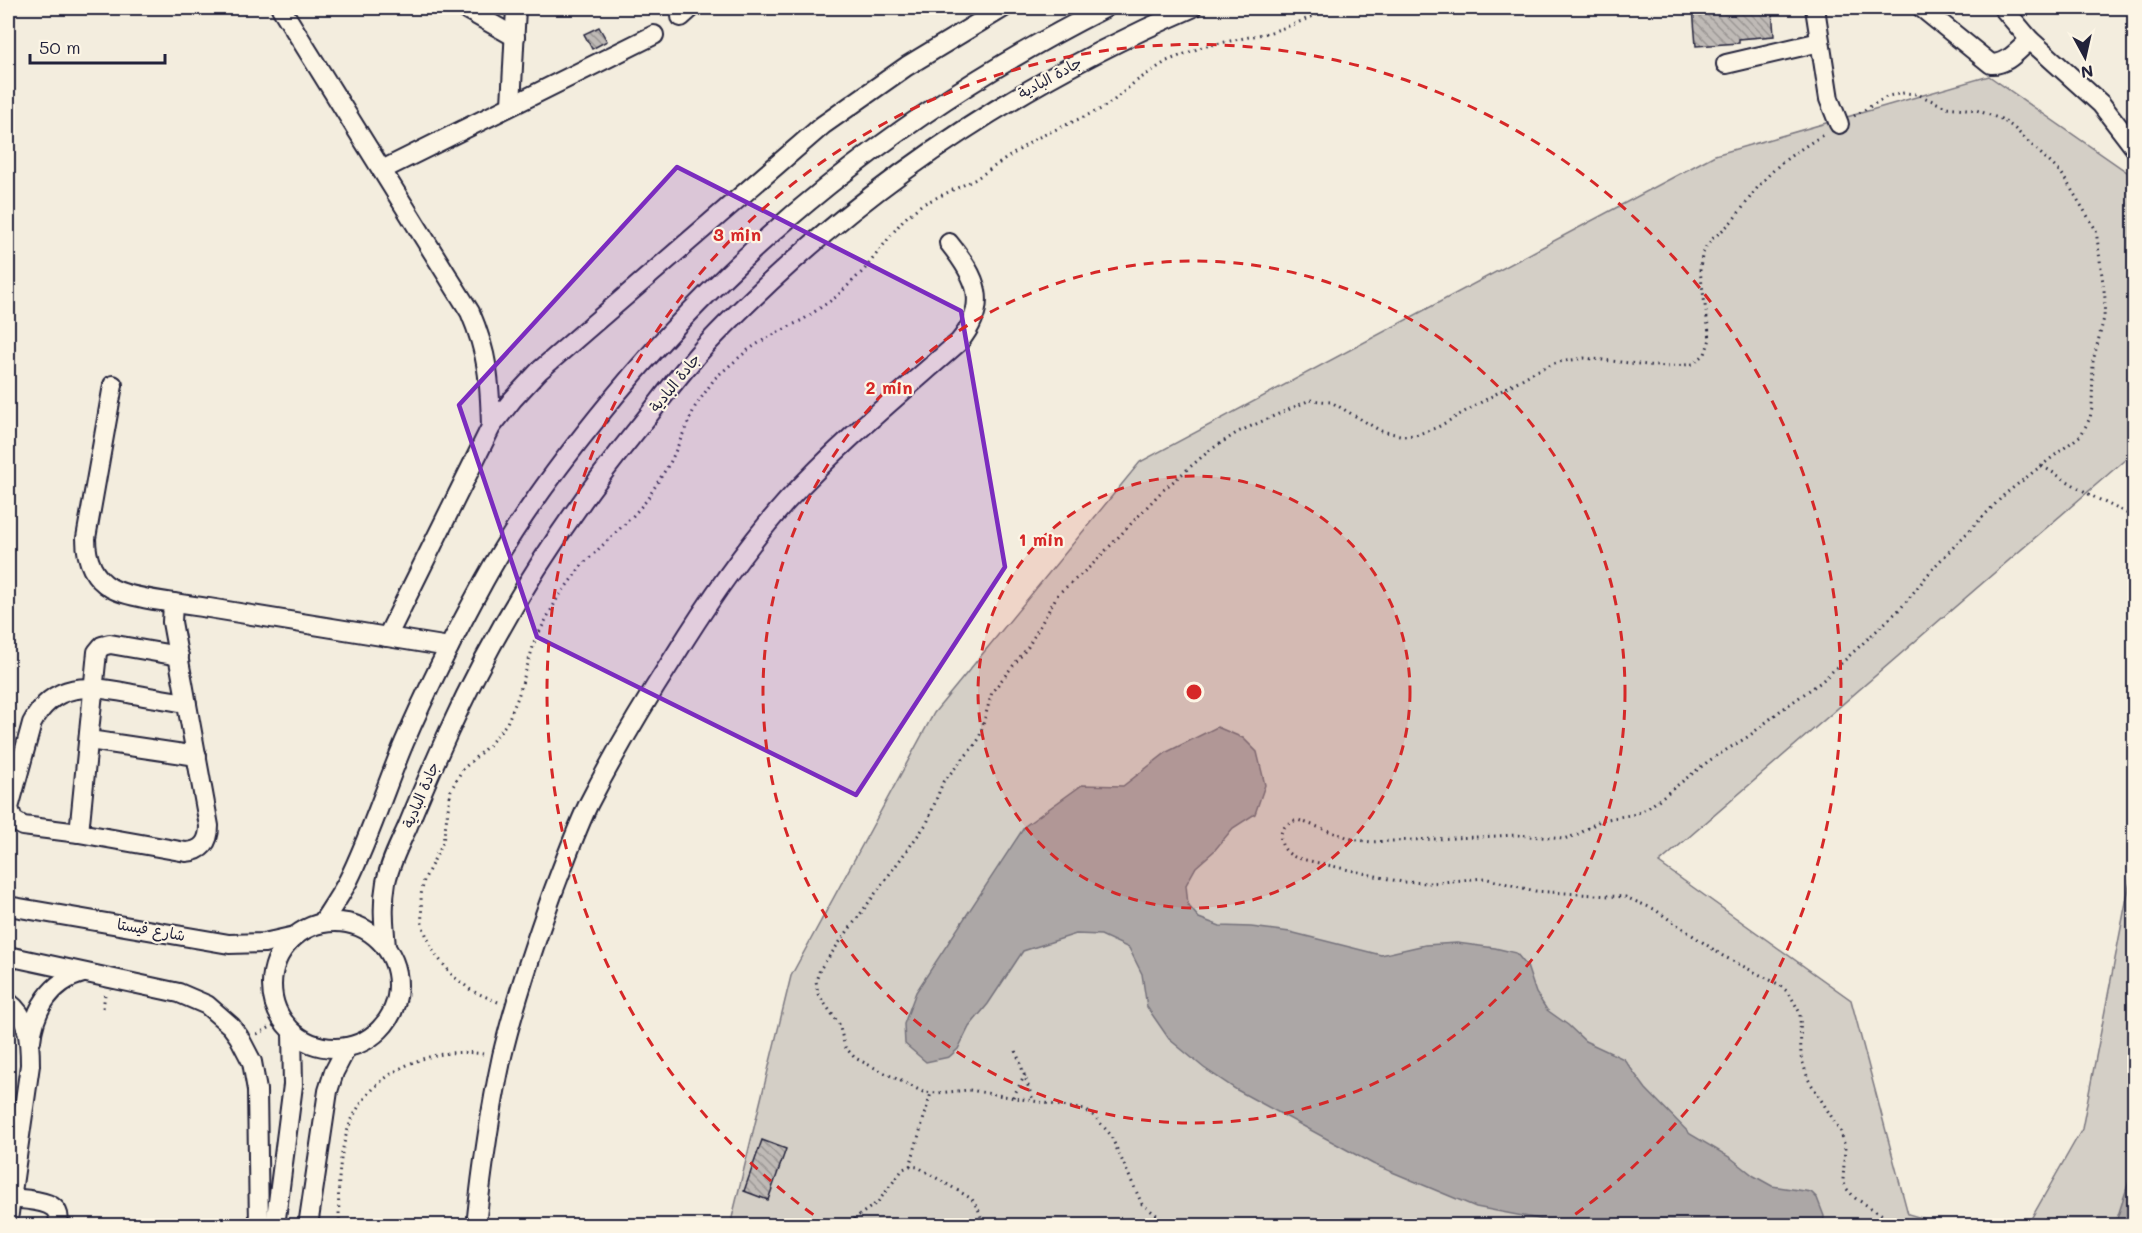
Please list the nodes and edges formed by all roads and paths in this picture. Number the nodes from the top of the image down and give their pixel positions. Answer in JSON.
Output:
{"nodes":[{"id":1,"x":281,"y":8,"type":"edge"},
{"id":2,"x":464,"y":8,"type":"edge"},
{"id":3,"x":516,"y":8,"type":"edge"},
{"id":4,"x":1004,"y":8,"type":"edge"},
{"id":5,"x":1105,"y":8,"type":"edge"},
{"id":6,"x":1192,"y":8,"type":"edge"},
{"id":7,"x":1330,"y":8,"type":"edge"},
{"id":8,"x":1815,"y":8,"type":"edge"},
{"id":9,"x":1922,"y":8,"type":"edge"},
{"id":10,"x":2003,"y":8,"type":"edge"},
{"id":11,"x":654,"y":34,"type":"dead end"},
{"id":12,"x":515,"y":37,"type":"junction"},
{"id":13,"x":2030,"y":40,"type":"junction"},
{"id":14,"x":1820,"y":42,"type":"junction"},
{"id":15,"x":1726,"y":64,"type":"dead end"},
{"id":16,"x":511,"y":105,"type":"junction"},
{"id":17,"x":1839,"y":124,"type":"junction"},
{"id":18,"x":2134,"y":147,"type":"edge"},
{"id":19,"x":382,"y":170,"type":"junction"},
{"id":20,"x":949,"y":243,"type":"dead end"},
{"id":21,"x":113,"y":385,"type":"dead end"},
{"id":22,"x":491,"y":427,"type":"junction"},
{"id":23,"x":2042,"y":466,"type":"junction"},
{"id":24,"x":2134,"y":517,"type":"edge"},
{"id":25,"x":173,"y":603,"type":"junction"},
{"id":26,"x":387,"y":637,"type":"junction"},
{"id":27,"x":449,"y":647,"type":"junction"},
{"id":28,"x":179,"y":656,"type":"junction"},
{"id":29,"x":93,"y":687,"type":"junction"},
{"id":30,"x":187,"y":704,"type":"junction"},
{"id":31,"x":89,"y":740,"type":"junction"},
{"id":32,"x":198,"y":756,"type":"junction"},
{"id":33,"x":79,"y":833,"type":"junction"},
{"id":34,"x":8,"y":906,"type":"edge"},
{"id":35,"x":322,"y":923,"type":"junction"},
{"id":36,"x":295,"y":936,"type":"junction"},
{"id":37,"x":386,"y":947,"type":"junction"},
{"id":38,"x":8,"y":956,"type":"edge"},
{"id":39,"x":84,"y":973,"type":"junction"},
{"id":40,"x":8,"y":1002,"type":"edge"},
{"id":41,"x":516,"y":1006,"type":"junction"},
{"id":42,"x":8,"y":1018,"type":"edge"},
{"id":43,"x":292,"y":1032,"type":"junction"},
{"id":44,"x":30,"y":1046,"type":"junction"},
{"id":45,"x":347,"y":1047,"type":"junction"},
{"id":46,"x":1016,"y":1051,"type":"dead end"},
{"id":47,"x":502,"y":1058,"type":"junction"},
{"id":48,"x":1025,"y":1075,"type":"junction"},
{"id":49,"x":931,"y":1093,"type":"junction"},
{"id":50,"x":1013,"y":1098,"type":"junction"},
{"id":51,"x":24,"y":1101,"type":"junction"},
{"id":52,"x":1034,"y":1101,"type":"junction"},
{"id":53,"x":8,"y":1110,"type":"edge"},
{"id":54,"x":17,"y":1147,"type":"junction"},
{"id":55,"x":910,"y":1166,"type":"junction"},
{"id":56,"x":10,"y":1198,"type":"junction"},
{"id":57,"x":8,"y":1220,"type":"edge"},
{"id":58,"x":57,"y":1226,"type":"edge"},
{"id":59,"x":259,"y":1226,"type":"edge"},
{"id":60,"x":274,"y":1226,"type":"edge"},
{"id":61,"x":308,"y":1226,"type":"edge"},
{"id":62,"x":340,"y":1226,"type":"edge"},
{"id":63,"x":476,"y":1226,"type":"edge"},
{"id":64,"x":844,"y":1226,"type":"edge"},
{"id":65,"x":984,"y":1226,"type":"edge"},
{"id":66,"x":1171,"y":1226,"type":"edge"},
{"id":67,"x":1892,"y":1226,"type":"edge"}],
"edges":[{"from":1,"to":19,"type":"street"},
{"from":2,"to":12,"type":"street"},
{"from":3,"to":12,"type":"street"},
{"from":4,"to":22,"type":"street"},
{"from":5,"to":27,"type":"street"},
{"from":6,"to":37,"type":"street","name":"جادة البادية"},
{"from":7,"to":41,"type":"path"},
{"from":8,"to":14,"type":"street"},
{"from":9,"to":13,"type":"street"},
{"from":10,"to":13,"type":"street"},
{"from":11,"to":16,"type":"street"},
{"from":12,"to":16,"type":"street"},
{"from":13,"to":18,"type":"street"},
{"from":14,"to":15,"type":"street"},
{"from":14,"to":17,"type":"street"},
{"from":16,"to":19,"type":"street"},
{"from":17,"to":23,"type":"path"},
{"from":17,"to":49,"type":"path"},
{"from":19,"to":22,"type":"street"},
{"from":20,"to":41,"type":"street"},
{"from":21,"to":25,"type":"street"},
{"from":22,"to":26,"type":"street"},
{"from":23,"to":24,"type":"path"},
{"from":23,"to":67,"type":"path"},
{"from":25,"to":26,"type":"street"},
{"from":25,"to":28,"type":"street"},
{"from":26,"to":27,"type":"street"},
{"from":27,"to":35,"type":"street"},
{"from":28,"to":29,"type":"street"},
{"from":28,"to":30,"type":"street"},
{"from":29,"to":30,"type":"street"},
{"from":29,"to":31,"type":"street"},
{"from":29,"to":33,"type":"street"},
{"from":30,"to":32,"type":"street"},
{"from":31,"to":32,"type":"street"},
{"from":31,"to":33,"type":"street"},
{"from":32,"to":33,"type":"street"},
{"from":34,"to":36,"type":"street","name":"شارع فيستا"},
{"from":35,"to":36,"type":"street"},
{"from":35,"to":37,"type":"street"},
{"from":36,"to":43,"type":"street"},
{"from":37,"to":45,"type":"street"},
{"from":38,"to":39,"type":"street"},
{"from":39,"to":44,"type":"street"},
{"from":39,"to":59,"type":"street"},
{"from":40,"to":44,"type":"street"},
{"from":41,"to":47,"type":"street"},
{"from":42,"to":51,"type":"street"},
{"from":43,"to":45,"type":"street"},
{"from":43,"to":60,"type":"street"},
{"from":44,"to":51,"type":"street"},
{"from":45,"to":61,"type":"street"},
{"from":46,"to":48,"type":"path"},
{"from":47,"to":62,"type":"path"},
{"from":47,"to":63,"type":"street"},
{"from":48,"to":50,"type":"path"},
{"from":48,"to":52,"type":"path"},
{"from":49,"to":50,"type":"path"},
{"from":49,"to":55,"type":"path"},
{"from":50,"to":52,"type":"path"},
{"from":51,"to":54,"type":"street"},
{"from":52,"to":66,"type":"path"},
{"from":53,"to":54,"type":"street"},
{"from":54,"to":56,"type":"street"},
{"from":55,"to":64,"type":"path"},
{"from":55,"to":65,"type":"path"},
{"from":56,"to":57,"type":"street"},
{"from":56,"to":58,"type":"street"}]}
